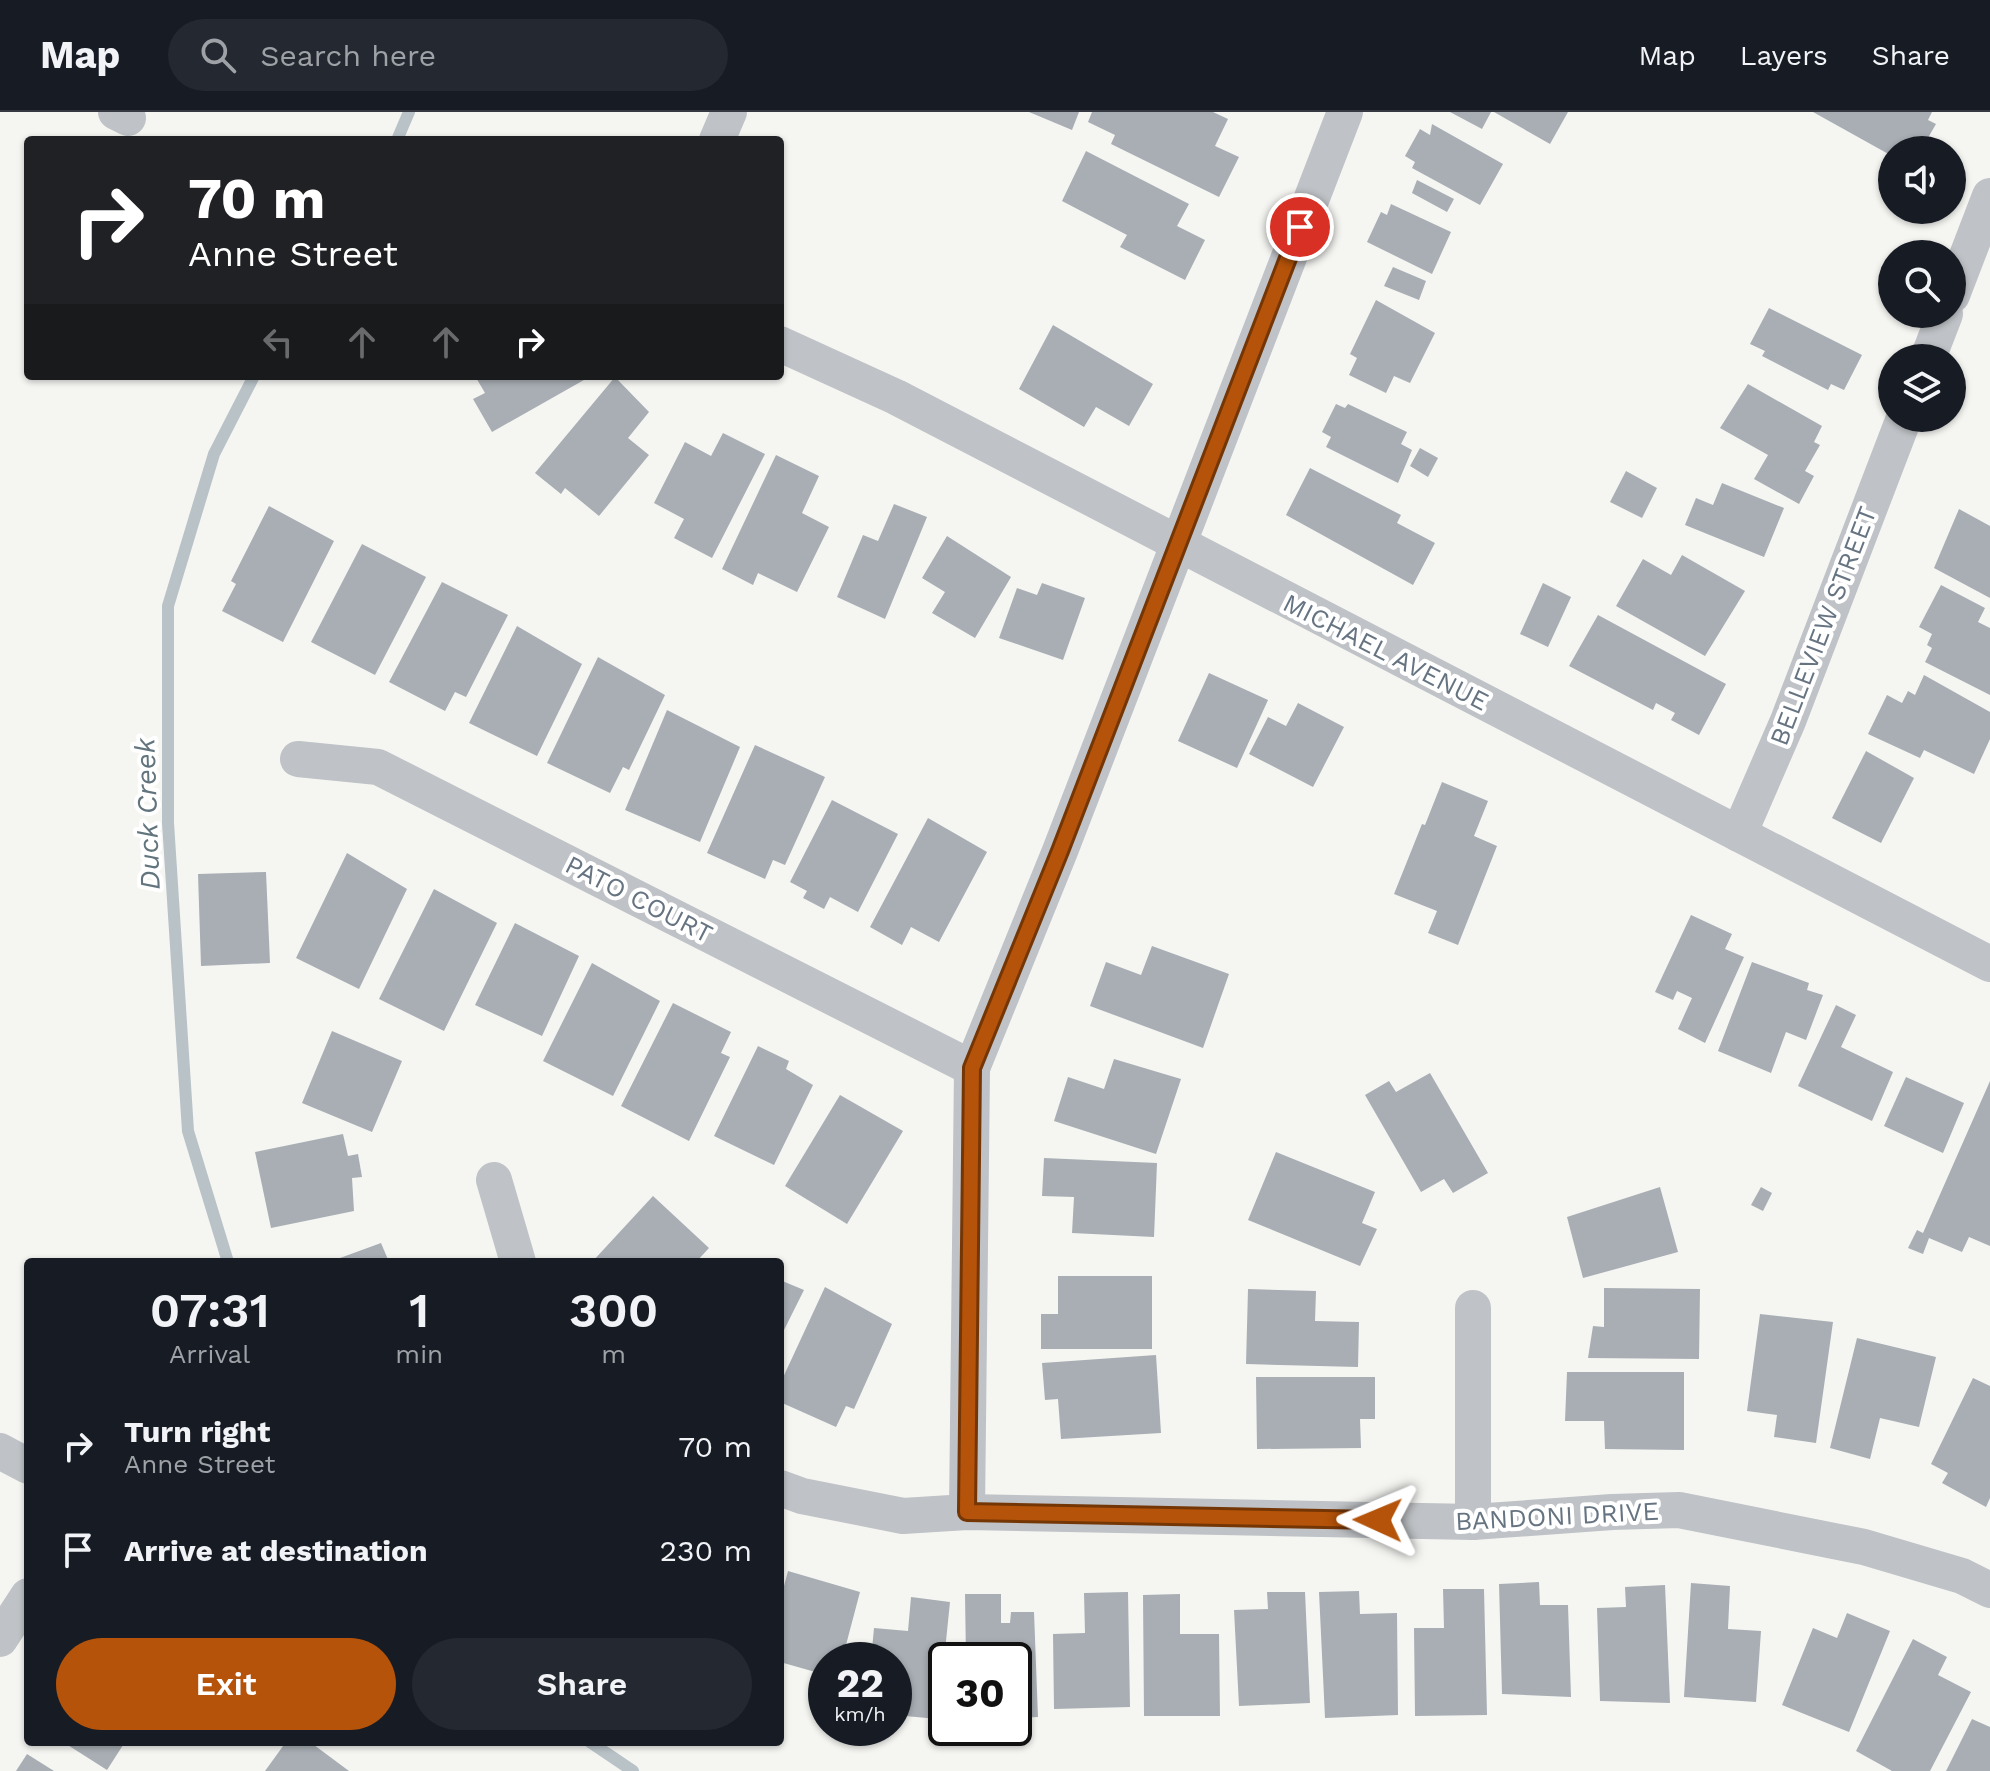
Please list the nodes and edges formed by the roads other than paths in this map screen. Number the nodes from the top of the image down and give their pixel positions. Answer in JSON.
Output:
{"nodes":[{"id":1,"x":729,"y":112,"type":"edge"},
{"id":2,"x":1345,"y":112,"type":"edge"},
{"id":3,"x":719,"y":136,"type":"edge"},
{"id":4,"x":1990,"y":196,"type":"edge"},
{"id":5,"x":1966,"y":259,"type":"edge"},
{"id":6,"x":784,"y":346,"type":"edge"},
{"id":7,"x":1899,"y":432,"type":"edge"},
{"id":8,"x":1178,"y":545,"type":"junction"},
{"id":9,"x":298,"y":759,"type":"dead end"},
{"id":10,"x":1739,"y":834,"type":"junction"},
{"id":11,"x":1990,"y":964,"type":"edge"},
{"id":12,"x":972,"y":1068,"type":"junction"},
{"id":13,"x":494,"y":1180,"type":"dead end"},
{"id":14,"x":517,"y":1258,"type":"edge"},
{"id":15,"x":1473,"y":1308,"type":"dead end"},
{"id":16,"x":0,"y":1451,"type":"edge"},
{"id":17,"x":24,"y":1464,"type":"edge"},
{"id":18,"x":784,"y":1489,"type":"edge"},
{"id":19,"x":967,"y":1512,"type":"junction"},
{"id":20,"x":1473,"y":1522,"type":"junction"},
{"id":21,"x":1990,"y":1590,"type":"edge"},
{"id":22,"x":24,"y":1602,"type":"edge"},
{"id":23,"x":0,"y":1639,"type":"edge"}],
"edges":[{"from":1,"to":3,"type":"street"},
{"from":2,"to":8,"type":"street"},
{"from":4,"to":5,"type":"street"},
{"from":6,"to":8,"type":"street","name":"MICHAEL AVENUE"},
{"from":7,"to":10,"type":"street","name":"BELLEVIEW STREET"},
{"from":8,"to":10,"type":"street","name":"MICHAEL AVENUE"},
{"from":8,"to":12,"type":"street"},
{"from":9,"to":12,"type":"street","name":"PATO COURT"},
{"from":10,"to":11,"type":"street","name":"MICHAEL AVENUE"},
{"from":12,"to":19,"type":"street"},
{"from":13,"to":14,"type":"street"},
{"from":15,"to":20,"type":"street"},
{"from":16,"to":17,"type":"street"},
{"from":18,"to":19,"type":"street","name":"BANDONI DRIVE"},
{"from":19,"to":20,"type":"street","name":"BANDONI DRIVE"},
{"from":20,"to":21,"type":"street","name":"BANDONI DRIVE"},
{"from":22,"to":23,"type":"street"}]}
